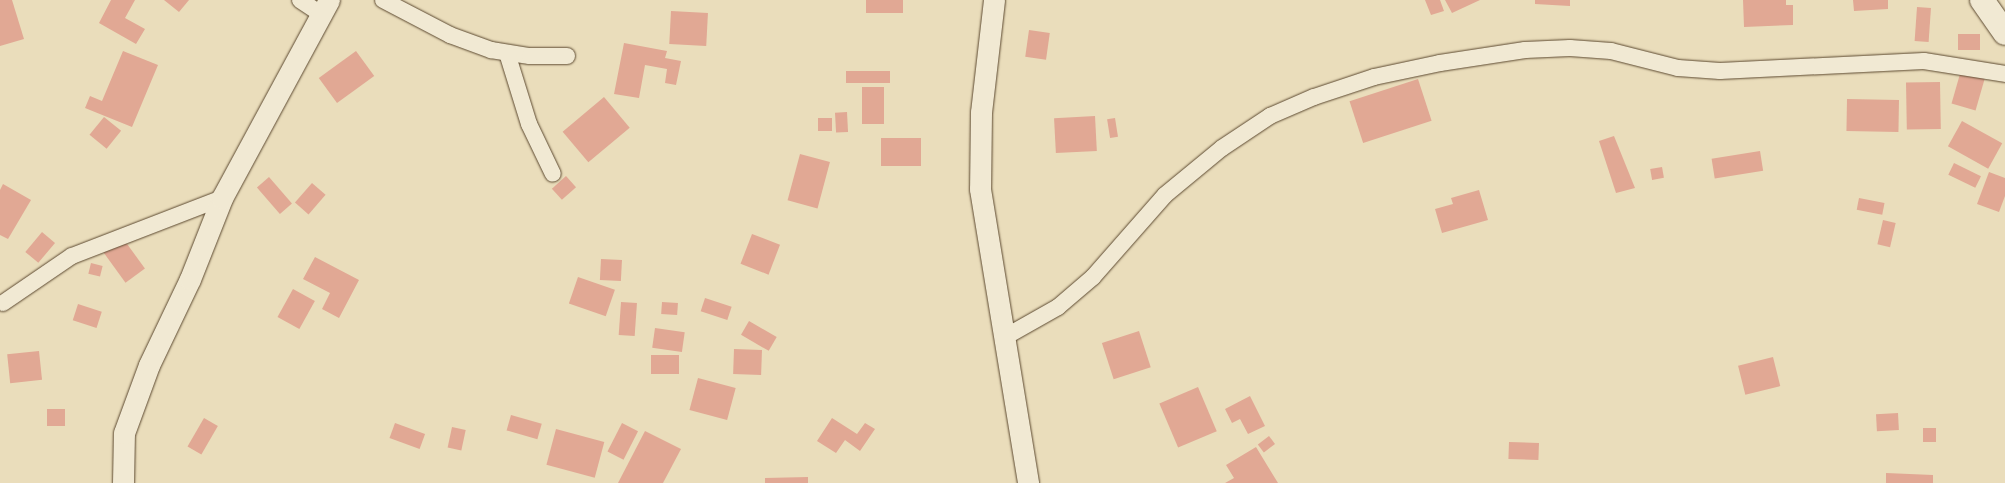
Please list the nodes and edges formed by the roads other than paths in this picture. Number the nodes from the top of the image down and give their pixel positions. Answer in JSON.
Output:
{"nodes":[{"id":1,"x":300,"y":0,"type":"edge"},
{"id":2,"x":383,"y":0,"type":"edge"},
{"id":3,"x":994,"y":0,"type":"edge"},
{"id":4,"x":1982,"y":0,"type":"edge"},
{"id":5,"x":325,"y":7,"type":"edge"},
{"id":6,"x":2005,"y":33,"type":"edge"},
{"id":7,"x":508,"y":53,"type":"junction"},
{"id":8,"x":568,"y":56,"type":"dead end"},
{"id":9,"x":2005,"y":74,"type":"edge"},
{"id":10,"x":553,"y":174,"type":"dead end"},
{"id":11,"x":222,"y":198,"type":"junction"},
{"id":12,"x":3,"y":303,"type":"dead end"},
{"id":13,"x":1005,"y":337,"type":"junction"},
{"id":14,"x":1025,"y":482,"type":"edge"},
{"id":15,"x":123,"y":483,"type":"edge"}],
"edges":[{"from":1,"to":5,"type":"street"},
{"from":2,"to":7,"type":"street"},
{"from":3,"to":13,"type":"street"},
{"from":4,"to":6,"type":"main road"},
{"from":5,"to":11,"type":"street"},
{"from":7,"to":8,"type":"street"},
{"from":7,"to":10,"type":"street"},
{"from":9,"to":13,"type":"street"},
{"from":11,"to":12,"type":"street"},
{"from":11,"to":15,"type":"street"},
{"from":13,"to":14,"type":"street"}]}
